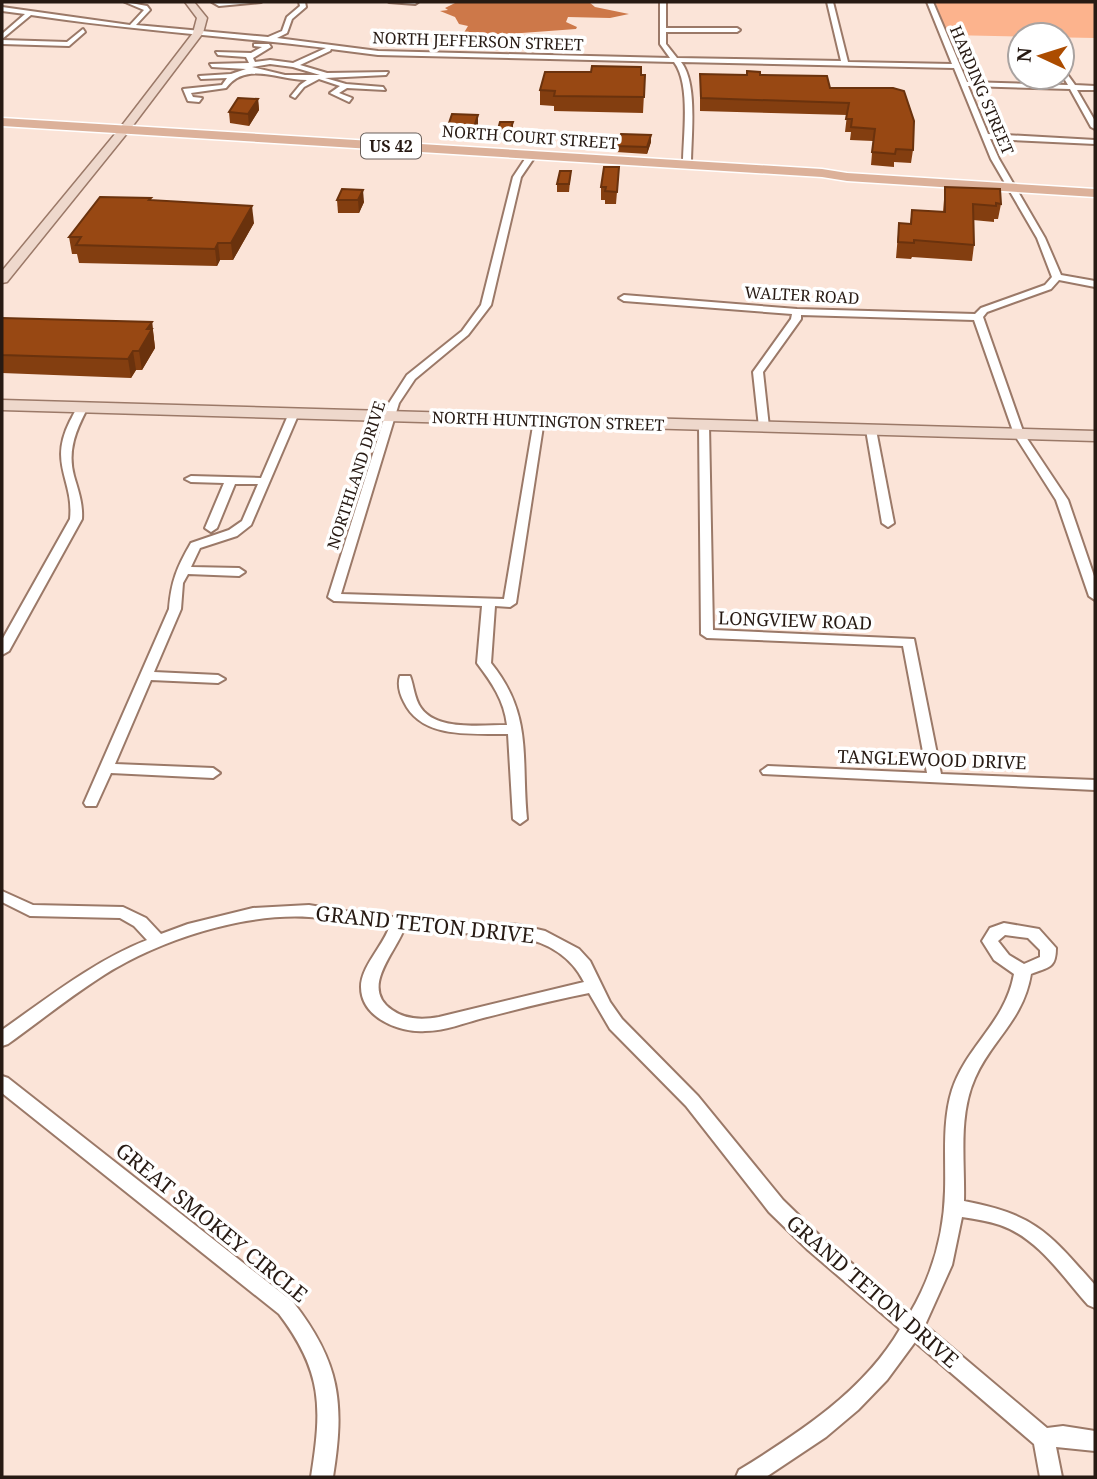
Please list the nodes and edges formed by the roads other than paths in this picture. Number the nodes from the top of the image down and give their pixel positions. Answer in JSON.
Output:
{"nodes":[{"id":1,"x":128,"y":2,"type":"edge"},
{"id":2,"x":258,"y":2,"type":"edge"},
{"id":3,"x":302,"y":2,"type":"edge"},
{"id":4,"x":392,"y":2,"type":"edge"},
{"id":5,"x":415,"y":2,"type":"edge"},
{"id":6,"x":663,"y":2,"type":"edge"},
{"id":7,"x":830,"y":2,"type":"edge"},
{"id":8,"x":930,"y":2,"type":"edge"},
{"id":9,"x":217,"y":3,"type":"edge"},
{"id":10,"x":192,"y":4,"type":"edge"},
{"id":11,"x":2,"y":9,"type":"edge"},
{"id":12,"x":30,"y":13,"type":"junction"},
{"id":13,"x":131,"y":27,"type":"junction"},
{"id":14,"x":663,"y":30,"type":"junction"},
{"id":15,"x":737,"y":30,"type":"dead end"},
{"id":16,"x":83,"y":31,"type":"dead end"},
{"id":17,"x":198,"y":33,"type":"junction"},
{"id":18,"x":2,"y":39,"type":"edge"},
{"id":19,"x":268,"y":39,"type":"junction"},
{"id":20,"x":239,"y":43,"type":"dead end"},
{"id":21,"x":69,"y":44,"type":"junction"},
{"id":22,"x":330,"y":49,"type":"junction"},
{"id":23,"x":63,"y":51,"type":"dead end"},
{"id":24,"x":219,"y":53,"type":"dead end"},
{"id":25,"x":291,"y":56,"type":"dead end"},
{"id":26,"x":675,"y":60,"type":"junction"},
{"id":27,"x":380,"y":61,"type":"dead end"},
{"id":28,"x":369,"y":62,"type":"dead end"},
{"id":29,"x":279,"y":63,"type":"junction"},
{"id":30,"x":845,"y":63,"type":"junction"},
{"id":31,"x":250,"y":64,"type":"junction"},
{"id":32,"x":316,"y":64,"type":"dead end"},
{"id":33,"x":354,"y":64,"type":"dead end"},
{"id":34,"x":212,"y":65,"type":"dead end"},
{"id":35,"x":295,"y":65,"type":"junction"},
{"id":36,"x":956,"y":66,"type":"junction"},
{"id":37,"x":304,"y":68,"type":"junction"},
{"id":38,"x":386,"y":73,"type":"dead end"},
{"id":39,"x":350,"y":74,"type":"junction"},
{"id":40,"x":275,"y":75,"type":"junction"},
{"id":41,"x":232,"y":76,"type":"junction"},
{"id":42,"x":201,"y":77,"type":"dead end"},
{"id":43,"x":321,"y":78,"type":"junction"},
{"id":44,"x":264,"y":83,"type":"dead end"},
{"id":45,"x":964,"y":84,"type":"junction"},
{"id":46,"x":1006,"y":85,"type":"edge"},
{"id":47,"x":346,"y":86,"type":"junction"},
{"id":48,"x":1076,"y":87,"type":"edge"},
{"id":49,"x":1095,"y":88,"type":"edge"},
{"id":50,"x":383,"y":89,"type":"dead end"},
{"id":51,"x":1075,"y":91,"type":"edge"},
{"id":52,"x":295,"y":96,"type":"dead end"},
{"id":53,"x":199,"y":100,"type":"dead end"},
{"id":54,"x":349,"y":100,"type":"dead end"},
{"id":55,"x":2,"y":125,"type":"edge"},
{"id":56,"x":1095,"y":127,"type":"edge"},
{"id":57,"x":122,"y":132,"type":"junction"},
{"id":58,"x":985,"y":136,"type":"junction"},
{"id":59,"x":1095,"y":142,"type":"edge"},
{"id":60,"x":530,"y":157,"type":"junction"},
{"id":61,"x":687,"y":164,"type":"junction"},
{"id":62,"x":847,"y":177,"type":"junction"},
{"id":63,"x":1010,"y":187,"type":"junction"},
{"id":64,"x":1095,"y":192,"type":"edge"},
{"id":65,"x":1056,"y":277,"type":"junction"},
{"id":66,"x":2,"y":279,"type":"edge"},
{"id":67,"x":1095,"y":284,"type":"edge"},
{"id":68,"x":624,"y":298,"type":"dead end"},
{"id":69,"x":797,"y":312,"type":"junction"},
{"id":70,"x":978,"y":317,"type":"junction"},
{"id":71,"x":2,"y":405,"type":"edge"},
{"id":72,"x":83,"y":407,"type":"junction"},
{"id":73,"x":294,"y":413,"type":"junction"},
{"id":74,"x":390,"y":416,"type":"junction"},
{"id":75,"x":539,"y":421,"type":"junction"},
{"id":76,"x":704,"y":425,"type":"junction"},
{"id":77,"x":764,"y":427,"type":"junction"},
{"id":78,"x":871,"y":430,"type":"junction"},
{"id":79,"x":1019,"y":434,"type":"junction"},
{"id":80,"x":1095,"y":436,"type":"edge"},
{"id":81,"x":191,"y":479,"type":"dead end"},
{"id":82,"x":231,"y":480,"type":"junction"},
{"id":83,"x":265,"y":481,"type":"junction"},
{"id":84,"x":888,"y":523,"type":"dead end"},
{"id":85,"x":211,"y":528,"type":"dead end"},
{"id":86,"x":182,"y":570,"type":"junction"},
{"id":87,"x":239,"y":572,"type":"dead end"},
{"id":88,"x":1095,"y":596,"type":"edge"},
{"id":89,"x":489,"y":603,"type":"junction"},
{"id":90,"x":2,"y":651,"type":"edge"},
{"id":91,"x":146,"y":676,"type":"junction"},
{"id":92,"x":218,"y":679,"type":"dead end"},
{"id":93,"x":405,"y":679,"type":"dead end"},
{"id":94,"x":515,"y":730,"type":"junction"},
{"id":95,"x":106,"y":768,"type":"junction"},
{"id":96,"x":768,"y":771,"type":"dead end"},
{"id":97,"x":214,"y":773,"type":"dead end"},
{"id":98,"x":935,"y":779,"type":"junction"},
{"id":99,"x":1095,"y":785,"type":"edge"},
{"id":100,"x":90,"y":803,"type":"dead end"},
{"id":101,"x":520,"y":819,"type":"dead end"},
{"id":102,"x":2,"y":896,"type":"edge"},
{"id":103,"x":398,"y":924,"type":"junction"},
{"id":104,"x":158,"y":941,"type":"junction"},
{"id":105,"x":1023,"y":971,"type":"dead end"},
{"id":106,"x":595,"y":986,"type":"junction"},
{"id":107,"x":2,"y":1039,"type":"edge"},
{"id":108,"x":2,"y":1083,"type":"edge"},
{"id":109,"x":954,"y":1208,"type":"junction"},
{"id":110,"x":1095,"y":1299,"type":"edge"},
{"id":111,"x":915,"y":1328,"type":"junction"},
{"id":112,"x":1044,"y":1439,"type":"junction"},
{"id":113,"x":1095,"y":1441,"type":"edge"},
{"id":114,"x":322,"y":1477,"type":"edge"},
{"id":115,"x":747,"y":1477,"type":"edge"},
{"id":116,"x":1051,"y":1477,"type":"edge"}],
"edges":[{"from":1,"to":13,"type":"street"},
{"from":2,"to":9,"type":"street"},
{"from":3,"to":19,"type":"street"},
{"from":4,"to":5,"type":"street"},
{"from":6,"to":14,"type":"street"},
{"from":7,"to":30,"type":"street"},
{"from":8,"to":36,"type":"street","name":"HARDING STREET"},
{"from":9,"to":10,"type":"street"},
{"from":10,"to":17,"type":"street"},
{"from":11,"to":12,"type":"street","name":"NORTH JEFFERSON STREET"},
{"from":12,"to":13,"type":"street","name":"NORTH JEFFERSON STREET"},
{"from":12,"to":18,"type":"street"},
{"from":13,"to":17,"type":"street","name":"NORTH JEFFERSON STREET"},
{"from":14,"to":15,"type":"street"},
{"from":14,"to":26,"type":"street"},
{"from":16,"to":21,"type":"street"},
{"from":17,"to":19,"type":"street","name":"NORTH JEFFERSON STREET"},
{"from":17,"to":57,"type":"street"},
{"from":18,"to":21,"type":"street"},
{"from":19,"to":22,"type":"street","name":"NORTH JEFFERSON STREET"},
{"from":20,"to":31,"type":"street"},
{"from":21,"to":23,"type":"street"},
{"from":22,"to":26,"type":"street","name":"NORTH JEFFERSON STREET"},
{"from":22,"to":35,"type":"street"},
{"from":24,"to":31,"type":"street"},
{"from":25,"to":29,"type":"street"},
{"from":26,"to":30,"type":"street","name":"NORTH JEFFERSON STREET"},
{"from":26,"to":61,"type":"street"},
{"from":27,"to":28,"type":"street"},
{"from":29,"to":31,"type":"street"},
{"from":29,"to":35,"type":"street"},
{"from":30,"to":36,"type":"street","name":"NORTH JEFFERSON STREET"},
{"from":31,"to":34,"type":"street"},
{"from":31,"to":40,"type":"street"},
{"from":31,"to":41,"type":"street"},
{"from":32,"to":37,"type":"street"},
{"from":33,"to":39,"type":"street"},
{"from":35,"to":37,"type":"street"},
{"from":36,"to":45,"type":"street","name":"HARDING STREET"},
{"from":37,"to":43,"type":"street"},
{"from":38,"to":39,"type":"street"},
{"from":39,"to":43,"type":"street"},
{"from":40,"to":43,"type":"street"},
{"from":40,"to":44,"type":"street"},
{"from":41,"to":42,"type":"street"},
{"from":41,"to":53,"type":"street"},
{"from":43,"to":47,"type":"street"},
{"from":43,"to":52,"type":"street"},
{"from":45,"to":46,"type":"street"},
{"from":45,"to":58,"type":"street","name":"HARDING STREET"},
{"from":47,"to":50,"type":"street"},
{"from":47,"to":54,"type":"street"},
{"from":48,"to":49,"type":"street"},
{"from":51,"to":56,"type":"street"},
{"from":55,"to":57,"type":"main road","name":"NORTH COURT STREET","number":"US 42"},
{"from":57,"to":60,"type":"main road","name":"NORTH COURT STREET","number":"US 42"},
{"from":57,"to":66,"type":"street"},
{"from":58,"to":59,"type":"street"},
{"from":58,"to":63,"type":"street","name":"HARDING STREET"},
{"from":60,"to":61,"type":"main road","name":"NORTH COURT STREET","number":"US 42"},
{"from":60,"to":62,"type":"main road","name":"NORTH COURT STREET","number":"US 42"},
{"from":60,"to":74,"type":"street","name":"NORTHLAND DRIVE"},
{"from":61,"to":62,"type":"main road","name":"NORTH COURT STREET","number":"US 42"},
{"from":62,"to":63,"type":"main road","name":"NORTH COURT STREET","number":"US 42"},
{"from":63,"to":64,"type":"main road","name":"NORTH COURT STREET","number":"US 42"},
{"from":63,"to":65,"type":"street","name":"HARDING STREET"},
{"from":65,"to":67,"type":"street"},
{"from":65,"to":70,"type":"street"},
{"from":68,"to":69,"type":"street","name":"WALTER ROAD"},
{"from":69,"to":70,"type":"street","name":"WALTER ROAD"},
{"from":69,"to":77,"type":"street"},
{"from":70,"to":79,"type":"street"},
{"from":71,"to":72,"type":"street","name":"NORTH HUNTINGTON STREET"},
{"from":72,"to":73,"type":"street","name":"NORTH HUNTINGTON STREET"},
{"from":72,"to":90,"type":"street"},
{"from":73,"to":74,"type":"street","name":"NORTH HUNTINGTON STREET"},
{"from":73,"to":83,"type":"street"},
{"from":74,"to":75,"type":"street","name":"NORTH HUNTINGTON STREET"},
{"from":74,"to":89,"type":"street","name":"NORTHLAND DRIVE"},
{"from":75,"to":76,"type":"street","name":"NORTH HUNTINGTON STREET"},
{"from":75,"to":89,"type":"street"},
{"from":76,"to":77,"type":"street","name":"NORTH HUNTINGTON STREET"},
{"from":76,"to":98,"type":"street","name":"LONGVIEW ROAD"},
{"from":77,"to":78,"type":"street","name":"NORTH HUNTINGTON STREET"},
{"from":78,"to":79,"type":"street","name":"NORTH HUNTINGTON STREET"},
{"from":78,"to":84,"type":"street"},
{"from":79,"to":80,"type":"street","name":"NORTH HUNTINGTON STREET"},
{"from":79,"to":88,"type":"street"},
{"from":81,"to":82,"type":"street"},
{"from":82,"to":83,"type":"street"},
{"from":82,"to":85,"type":"street"},
{"from":83,"to":86,"type":"street"},
{"from":86,"to":87,"type":"street"},
{"from":86,"to":91,"type":"street"},
{"from":89,"to":94,"type":"street"},
{"from":91,"to":92,"type":"street"},
{"from":91,"to":95,"type":"street"},
{"from":93,"to":94,"type":"street"},
{"from":94,"to":101,"type":"street"},
{"from":95,"to":97,"type":"street"},
{"from":95,"to":100,"type":"street"},
{"from":96,"to":98,"type":"street","name":"TANGLEWOOD DRIVE"},
{"from":98,"to":99,"type":"street","name":"TANGLEWOOD DRIVE"},
{"from":102,"to":104,"type":"street"},
{"from":103,"to":104,"type":"street","name":"GRAND TETON DRIVE"},
{"from":103,"to":106,"type":"street","name":"GRAND TETON DRIVE"},
{"from":103,"to":106,"type":"street"},
{"from":104,"to":107,"type":"street","name":"GRAND TETON DRIVE"},
{"from":105,"to":109,"type":"street"},
{"from":106,"to":111,"type":"street","name":"GRAND TETON DRIVE"},
{"from":108,"to":114,"type":"street","name":"GREAT SMOKEY CIRCLE"},
{"from":109,"to":110,"type":"street"},
{"from":109,"to":111,"type":"street"},
{"from":111,"to":112,"type":"street","name":"GRAND TETON DRIVE"},
{"from":111,"to":115,"type":"street"},
{"from":112,"to":113,"type":"street"},
{"from":112,"to":116,"type":"street"}]}
